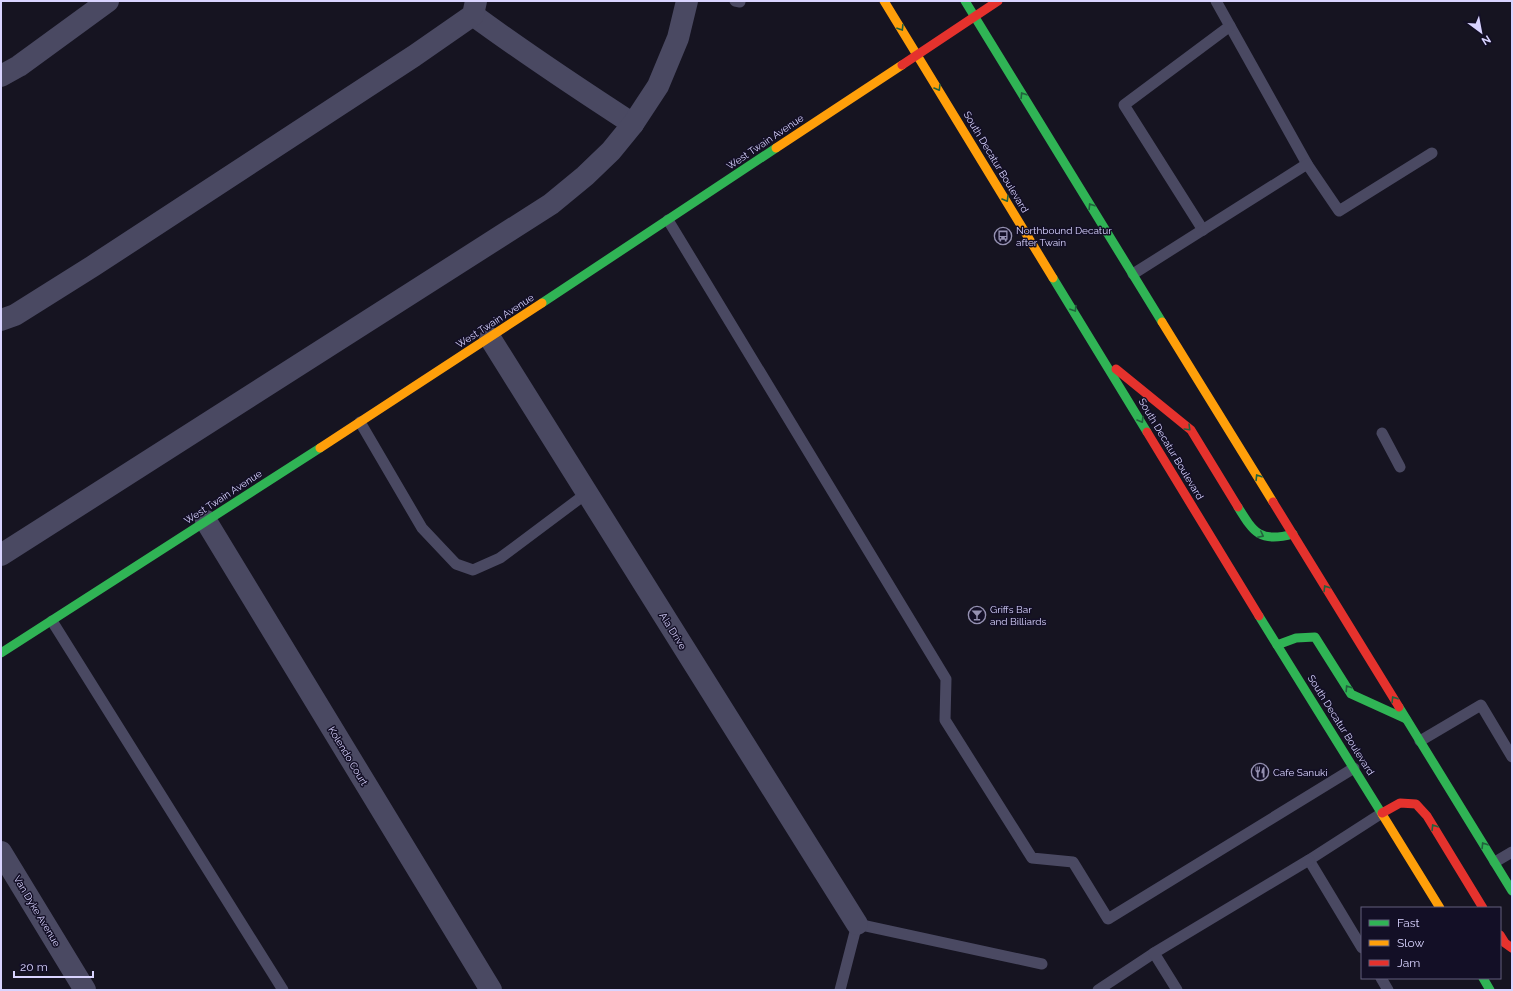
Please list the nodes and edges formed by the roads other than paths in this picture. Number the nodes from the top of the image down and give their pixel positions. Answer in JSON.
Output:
{"nodes":[{"id":1,"x":108,"y":1,"type":"edge"},
{"id":2,"x":687,"y":1,"type":"edge"},
{"id":3,"x":884,"y":1,"type":"edge"},
{"id":4,"x":965,"y":1,"type":"edge"},
{"id":5,"x":998,"y":1,"type":"edge"},
{"id":6,"x":1216,"y":1,"type":"edge"},
{"id":7,"x":474,"y":8,"type":"edge"},
{"id":8,"x":975,"y":16,"type":"junction"},
{"id":9,"x":1230,"y":26,"type":"junction"},
{"id":10,"x":918,"y":54,"type":"junction"},
{"id":11,"x":1,"y":76,"type":"edge"},
{"id":12,"x":633,"y":124,"type":"junction"},
{"id":13,"x":1432,"y":152,"type":"dead end"},
{"id":14,"x":1307,"y":164,"type":"junction"},
{"id":15,"x":668,"y":220,"type":"junction"},
{"id":16,"x":1203,"y":230,"type":"junction"},
{"id":17,"x":1133,"y":274,"type":"junction"},
{"id":18,"x":1,"y":320,"type":"edge"},
{"id":19,"x":490,"y":338,"type":"junction"},
{"id":20,"x":1104,"y":359,"type":"junction"},
{"id":21,"x":360,"y":422,"type":"junction"},
{"id":22,"x":1382,"y":433,"type":"dead end"},
{"id":23,"x":1400,"y":467,"type":"dead end"},
{"id":24,"x":587,"y":493,"type":"junction"},
{"id":25,"x":206,"y":521,"type":"junction"},
{"id":26,"x":1293,"y":534,"type":"junction"},
{"id":27,"x":1,"y":555,"type":"edge"},
{"id":28,"x":52,"y":621,"type":"junction"},
{"id":29,"x":1277,"y":645,"type":"junction"},
{"id":30,"x":1,"y":653,"type":"edge"},
{"id":31,"x":1406,"y":718,"type":"junction"},
{"id":32,"x":1420,"y":741,"type":"junction"},
{"id":33,"x":1512,"y":757,"type":"edge"},
{"id":34,"x":1354,"y":768,"type":"junction"},
{"id":35,"x":1382,"y":813,"type":"junction"},
{"id":36,"x":1512,"y":852,"type":"edge"},
{"id":37,"x":1308,"y":860,"type":"junction"},
{"id":38,"x":1495,"y":862,"type":"junction"},
{"id":39,"x":4,"y":864,"type":"edge"},
{"id":40,"x":1512,"y":891,"type":"edge"},
{"id":41,"x":1439,"y":907,"type":"edge"},
{"id":42,"x":1482,"y":907,"type":"edge"},
{"id":43,"x":856,"y":924,"type":"junction"},
{"id":44,"x":1501,"y":937,"type":"edge"},
{"id":45,"x":1361,"y":946,"type":"edge"},
{"id":46,"x":1512,"y":948,"type":"edge"},
{"id":47,"x":1154,"y":953,"type":"junction"},
{"id":48,"x":1042,"y":964,"type":"dead end"},
{"id":49,"x":1382,"y":979,"type":"edge"},
{"id":50,"x":1484,"y":979,"type":"edge"},
{"id":51,"x":85,"y":990,"type":"edge"},
{"id":52,"x":283,"y":990,"type":"edge"},
{"id":53,"x":491,"y":990,"type":"edge"},
{"id":54,"x":840,"y":990,"type":"edge"},
{"id":55,"x":1098,"y":990,"type":"edge"},
{"id":56,"x":1176,"y":990,"type":"edge"},
{"id":57,"x":1388,"y":990,"type":"edge"},
{"id":58,"x":1490,"y":990,"type":"edge"}],
"edges":[{"from":1,"to":11,"type":"street"},
{"from":2,"to":12,"type":"street"},
{"from":3,"to":10,"type":"main road","name":"South Decatur Boulevard","one_way":true},
{"from":4,"to":8,"type":"main road"},
{"from":5,"to":8,"type":"main road","name":"West Twain Avenue"},
{"from":6,"to":9,"type":"lane"},
{"from":7,"to":12,"type":"street"},
{"from":7,"to":18,"type":"street"},
{"from":8,"to":10,"type":"main road","name":"West Twain Avenue"},
{"from":17,"to":8,"type":"main road","one_way":true},
{"from":9,"to":14,"type":"lane"},
{"from":9,"to":16,"type":"lane"},
{"from":10,"to":15,"type":"main road","name":"West Twain Avenue"},
{"from":10,"to":20,"type":"main road","name":"South Decatur Boulevard","one_way":true},
{"from":12,"to":27,"type":"street"},
{"from":13,"to":14,"type":"lane"},
{"from":14,"to":16,"type":"lane"},
{"from":15,"to":19,"type":"main road","name":"West Twain Avenue"},
{"from":15,"to":34,"type":"lane"},
{"from":16,"to":17,"type":"lane"},
{"from":26,"to":17,"type":"main road","one_way":true},
{"from":19,"to":21,"type":"main road","name":"West Twain Avenue"},
{"from":19,"to":24,"type":"street","name":"Ala Drive"},
{"from":20,"to":26,"type":"main road","one_way":true},
{"from":20,"to":29,"type":"main road","name":"South Decatur Boulevard","one_way":true},
{"from":21,"to":24,"type":"lane"},
{"from":21,"to":25,"type":"main road","name":"West Twain Avenue"},
{"from":22,"to":23,"type":"lane"},
{"from":24,"to":43,"type":"street","name":"Ala Drive"},
{"from":25,"to":28,"type":"main road","name":"West Twain Avenue"},
{"from":25,"to":53,"type":"street","name":"Kolendo Court"},
{"from":31,"to":26,"type":"main road","one_way":true},
{"from":28,"to":30,"type":"main road","name":"West Twain Avenue"},
{"from":28,"to":52,"type":"lane"},
{"from":31,"to":29,"type":"main road","one_way":true},
{"from":29,"to":34,"type":"main road","name":"South Decatur Boulevard"},
{"from":31,"to":32,"type":"main road"},
{"from":32,"to":33,"type":"lane"},
{"from":38,"to":32,"type":"main road","one_way":true},
{"from":34,"to":35,"type":"main road","name":"South Decatur Boulevard"},
{"from":35,"to":37,"type":"lane"},
{"from":35,"to":41,"type":"main road","name":"South Decatur Boulevard"},
{"from":42,"to":35,"type":"main road","one_way":true},
{"from":36,"to":38,"type":"lane"},
{"from":37,"to":45,"type":"lane"},
{"from":37,"to":47,"type":"lane"},
{"from":38,"to":40,"type":"main road"},
{"from":39,"to":51,"type":"street","name":"Van Dyke Avenue"},
{"from":43,"to":48,"type":"lane"},
{"from":43,"to":54,"type":"lane"},
{"from":44,"to":46,"type":"main road"},
{"from":47,"to":55,"type":"lane"},
{"from":47,"to":56,"type":"lane"},
{"from":49,"to":57,"type":"lane"},
{"from":50,"to":58,"type":"main road"}]}
